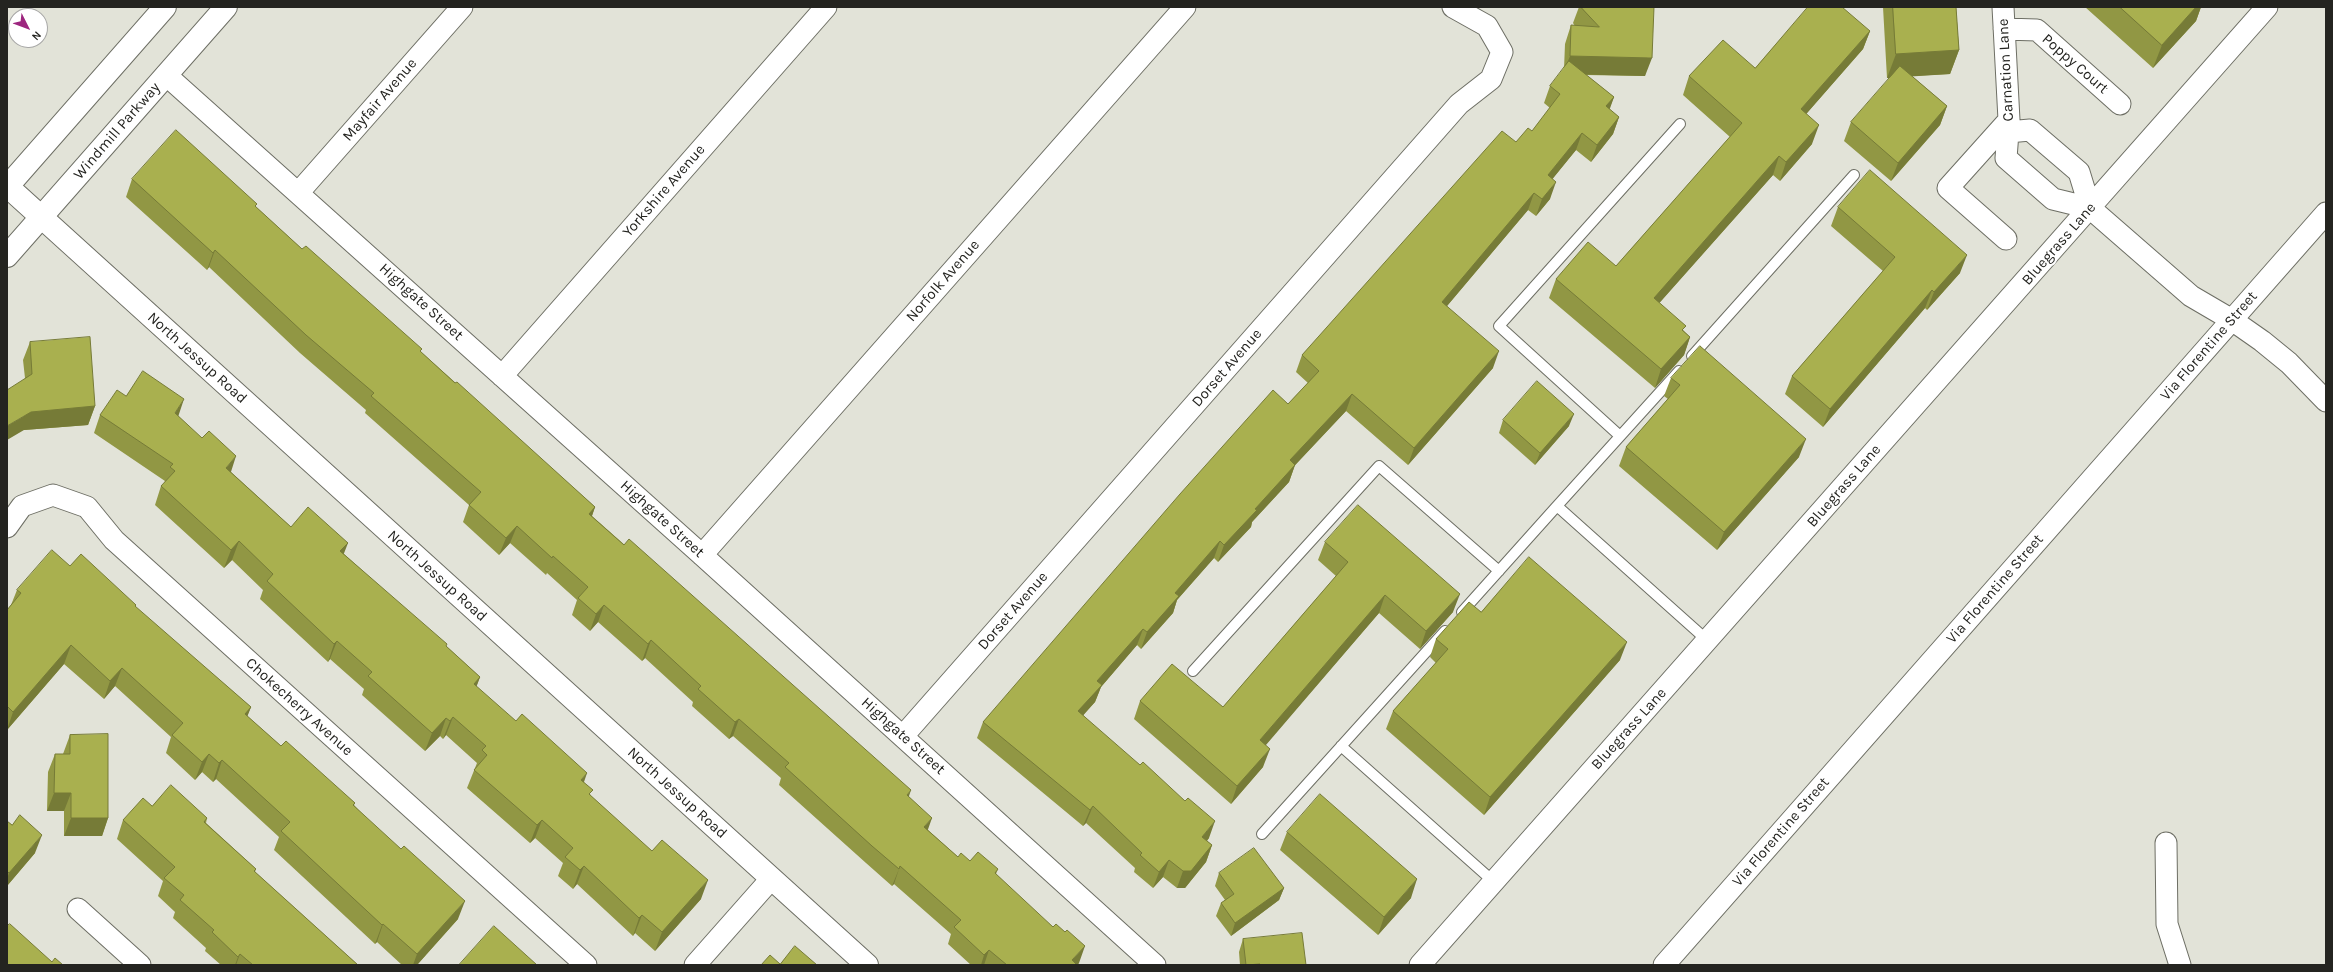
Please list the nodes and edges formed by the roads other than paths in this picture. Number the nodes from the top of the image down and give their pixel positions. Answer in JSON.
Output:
{"nodes":[{"id":1,"x":165,"y":7,"type":"edge"},
{"id":2,"x":226,"y":7,"type":"edge"},
{"id":3,"x":462,"y":7,"type":"edge"},
{"id":4,"x":826,"y":7,"type":"edge"},
{"id":5,"x":1185,"y":7,"type":"edge"},
{"id":6,"x":1453,"y":7,"type":"edge"},
{"id":7,"x":2003,"y":7,"type":"edge"},
{"id":8,"x":2267,"y":7,"type":"edge"},
{"id":9,"x":2004,"y":29,"type":"junction"},
{"id":10,"x":166,"y":75,"type":"junction"},
{"id":11,"x":2120,"y":104,"type":"dead end"},
{"id":12,"x":1680,"y":124,"type":"dead end"},
{"id":13,"x":2009,"y":126,"type":"junction"},
{"id":14,"x":1854,"y":175,"type":"dead end"},
{"id":15,"x":7,"y":186,"type":"edge"},
{"id":16,"x":299,"y":192,"type":"junction"},
{"id":17,"x":2090,"y":208,"type":"junction"},
{"id":18,"x":2326,"y":213,"type":"edge"},
{"id":19,"x":41,"y":217,"type":"junction"},
{"id":20,"x":2006,"y":239,"type":"dead end"},
{"id":21,"x":7,"y":256,"type":"edge"},
{"id":22,"x":2232,"y":320,"type":"junction"},
{"id":23,"x":502,"y":376,"type":"junction"},
{"id":24,"x":2326,"y":401,"type":"edge"},
{"id":25,"x":1620,"y":436,"type":"junction"},
{"id":26,"x":1557,"y":506,"type":"junction"},
{"id":27,"x":7,"y":527,"type":"edge"},
{"id":28,"x":702,"y":554,"type":"junction"},
{"id":29,"x":1499,"y":571,"type":"junction"},
{"id":30,"x":1708,"y":640,"type":"junction"},
{"id":31,"x":1193,"y":671,"type":"dead end"},
{"id":32,"x":903,"y":736,"type":"junction"},
{"id":33,"x":1341,"y":746,"type":"junction"},
{"id":34,"x":1262,"y":834,"type":"dead end"},
{"id":35,"x":2166,"y":843,"type":"dead end"},
{"id":36,"x":771,"y":879,"type":"junction"},
{"id":37,"x":1494,"y":882,"type":"junction"},
{"id":38,"x":78,"y":909,"type":"dead end"},
{"id":39,"x":140,"y":965,"type":"edge"},
{"id":40,"x":586,"y":965,"type":"edge"},
{"id":41,"x":695,"y":965,"type":"edge"},
{"id":42,"x":867,"y":965,"type":"edge"},
{"id":43,"x":1155,"y":965,"type":"edge"},
{"id":44,"x":1420,"y":965,"type":"edge"},
{"id":45,"x":1664,"y":965,"type":"edge"},
{"id":46,"x":2180,"y":965,"type":"edge"}],
"edges":[{"from":1,"to":15,"type":"street"},
{"from":2,"to":10,"type":"street","name":"Windmill Parkway"},
{"from":3,"to":16,"type":"street","name":"Mayfair Avenue"},
{"from":4,"to":23,"type":"street","name":"Yorkshire Avenue"},
{"from":5,"to":28,"type":"street","name":"Norfolk Avenue"},
{"from":6,"to":32,"type":"street","name":"Dorset Avenue"},
{"from":7,"to":9,"type":"street","name":"Carnation Lane"},
{"from":8,"to":17,"type":"street","name":"Bluegrass Lane"},
{"from":9,"to":11,"type":"street","name":"Poppy Court"},
{"from":9,"to":13,"type":"street","name":"Carnation Lane"},
{"from":10,"to":16,"type":"street","name":"Highgate Street"},
{"from":10,"to":19,"type":"street","name":"Windmill Parkway"},
{"from":12,"to":25,"type":"lane"},
{"from":13,"to":17,"type":"street","name":"Carnation Lane"},
{"from":13,"to":17,"type":"street","name":"Carnation Lane"},
{"from":13,"to":20,"type":"street"},
{"from":14,"to":25,"type":"lane"},
{"from":15,"to":19,"type":"street","name":"North Jessup Road"},
{"from":16,"to":23,"type":"street","name":"Highgate Street"},
{"from":17,"to":22,"type":"street"},
{"from":17,"to":30,"type":"street","name":"Bluegrass Lane"},
{"from":18,"to":22,"type":"street","name":"Via Florentine Street"},
{"from":19,"to":21,"type":"street","name":"Windmill Parkway"},
{"from":19,"to":36,"type":"street","name":"North Jessup Road"},
{"from":22,"to":24,"type":"street"},
{"from":22,"to":45,"type":"street","name":"Via Florentine Street"},
{"from":23,"to":28,"type":"street","name":"Highgate Street"},
{"from":25,"to":26,"type":"lane"},
{"from":26,"to":29,"type":"lane"},
{"from":26,"to":30,"type":"lane"},
{"from":27,"to":40,"type":"street","name":"Chokecherry Avenue"},
{"from":28,"to":32,"type":"street","name":"Highgate Street"},
{"from":29,"to":31,"type":"lane"},
{"from":29,"to":33,"type":"lane"},
{"from":30,"to":37,"type":"street","name":"Bluegrass Lane"},
{"from":32,"to":43,"type":"street","name":"Highgate Street"},
{"from":33,"to":34,"type":"lane"},
{"from":33,"to":37,"type":"lane"},
{"from":35,"to":46,"type":"street"},
{"from":36,"to":41,"type":"street"},
{"from":36,"to":42,"type":"street","name":"North Jessup Road"},
{"from":37,"to":44,"type":"street","name":"Bluegrass Lane"},
{"from":38,"to":39,"type":"street"}]}
